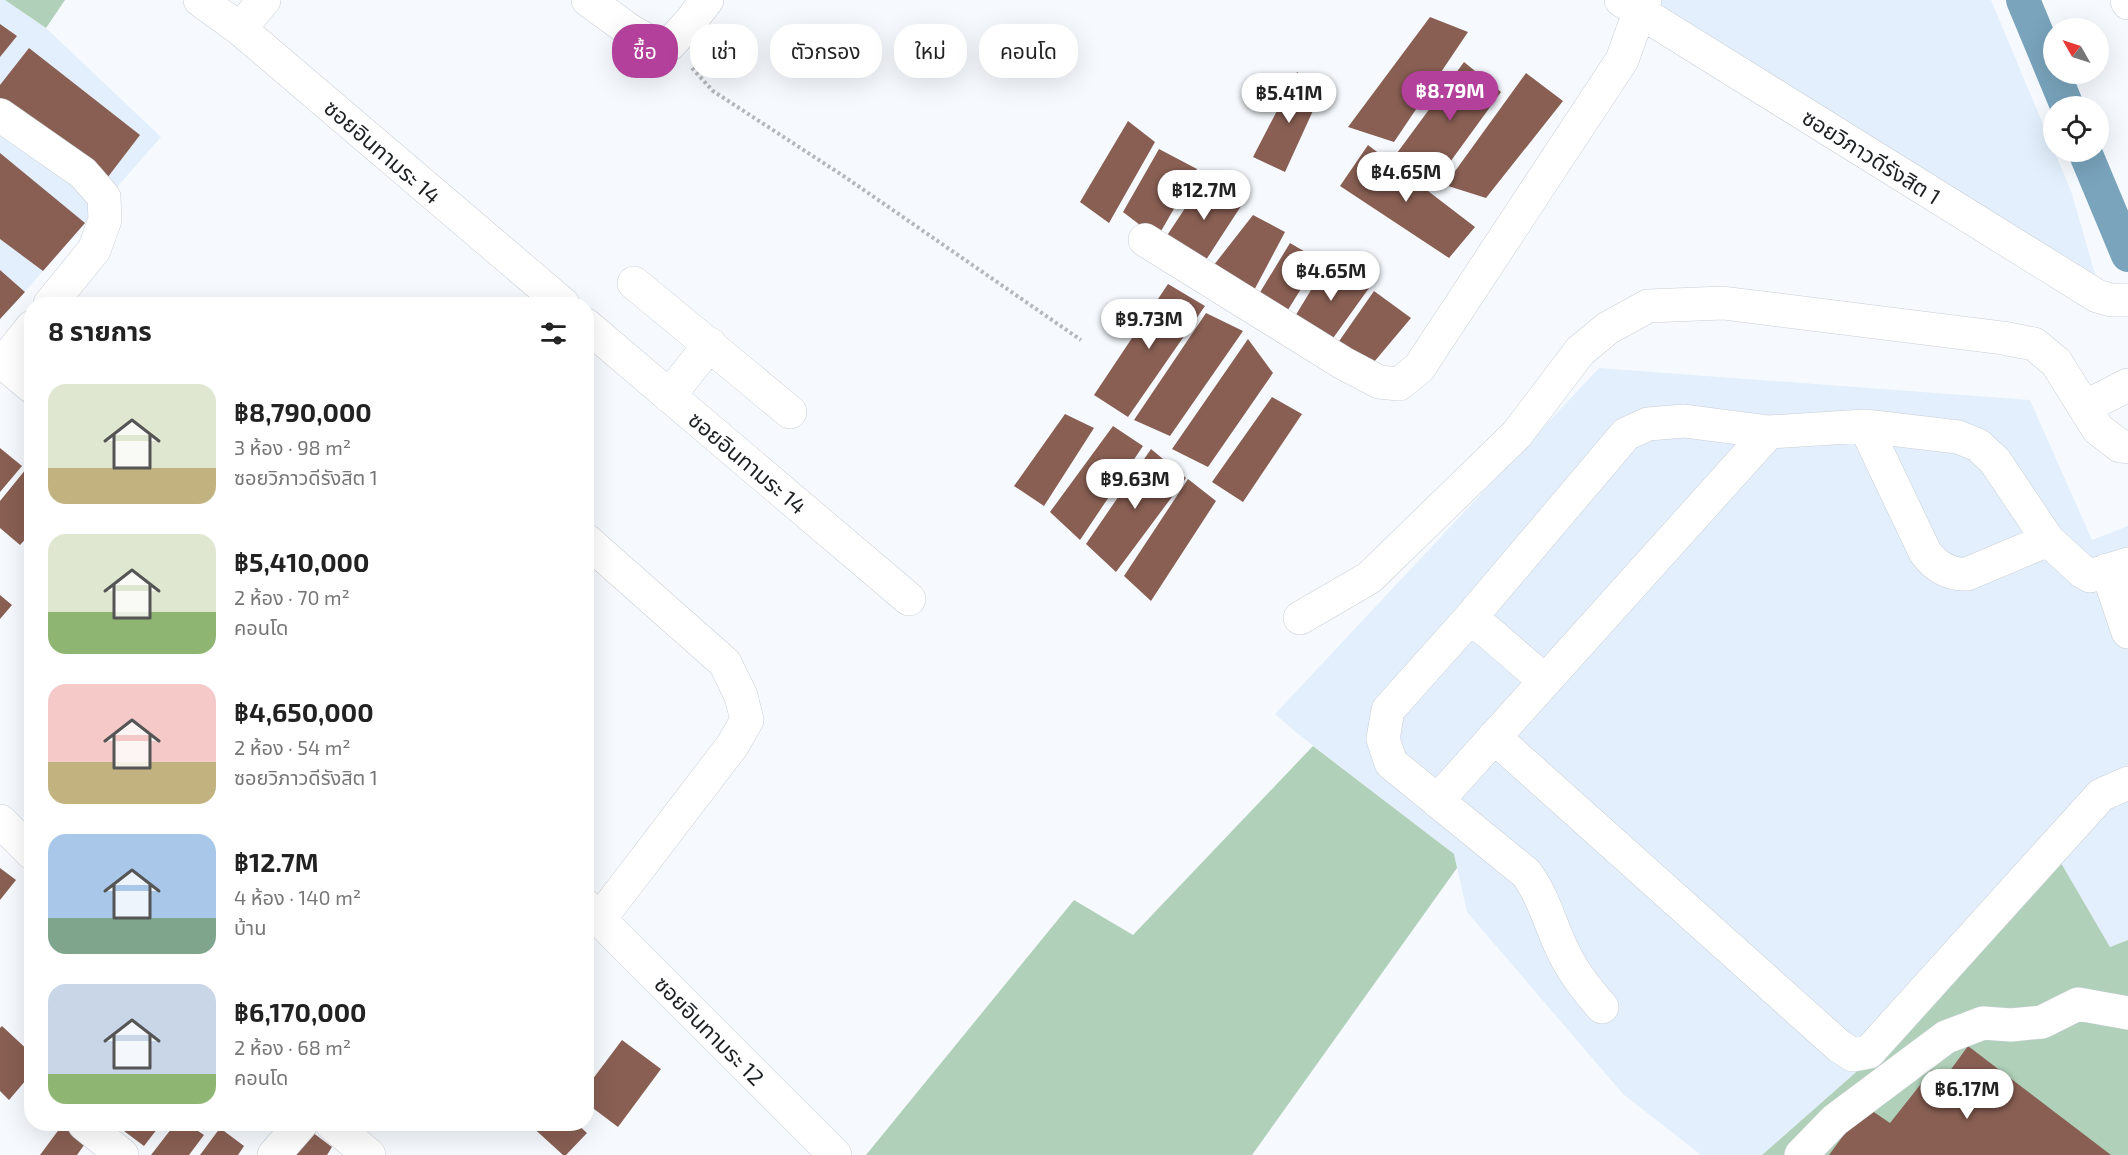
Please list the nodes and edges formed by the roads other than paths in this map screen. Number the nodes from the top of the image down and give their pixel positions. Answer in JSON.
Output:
{"nodes":[{"id":1,"x":200,"y":0,"type":"edge"},
{"id":2,"x":264,"y":0,"type":"edge"},
{"id":3,"x":588,"y":0,"type":"edge"},
{"id":4,"x":707,"y":0,"type":"edge"},
{"id":5,"x":1635,"y":3,"type":"edge"},
{"id":6,"x":240,"y":29,"type":"junction"},
{"id":7,"x":0,"y":115,"type":"edge"},
{"id":8,"x":1145,"y":240,"type":"dead end"},
{"id":9,"x":634,"y":283,"type":"dead end"},
{"id":10,"x":56,"y":297,"type":"edge"},
{"id":11,"x":555,"y":297,"type":"edge"},
{"id":12,"x":2128,"y":300,"type":"edge"},
{"id":13,"x":594,"y":332,"type":"edge"},
{"id":14,"x":24,"y":336,"type":"edge"},
{"id":15,"x":710,"y":344,"type":"junction"},
{"id":16,"x":1,"y":362,"type":"edge"},
{"id":17,"x":24,"y":381,"type":"edge"},
{"id":18,"x":2128,"y":385,"type":"edge"},
{"id":19,"x":669,"y":396,"type":"junction"},
{"id":20,"x":2085,"y":407,"type":"junction"},
{"id":21,"x":790,"y":412,"type":"dead end"},
{"id":22,"x":1865,"y":426,"type":"junction"},
{"id":23,"x":1769,"y":432,"type":"junction"},
{"id":24,"x":2128,"y":447,"type":"edge"},
{"id":25,"x":2048,"y":540,"type":"junction"},
{"id":26,"x":594,"y":547,"type":"edge"},
{"id":27,"x":2118,"y":567,"type":"edge"},
{"id":28,"x":909,"y":599,"type":"dead end"},
{"id":29,"x":1471,"y":617,"type":"junction"},
{"id":30,"x":1300,"y":618,"type":"dead end"},
{"id":31,"x":2128,"y":632,"type":"edge"},
{"id":32,"x":1545,"y":681,"type":"junction"},
{"id":33,"x":1494,"y":737,"type":"junction"},
{"id":34,"x":2128,"y":783,"type":"edge"},
{"id":35,"x":1437,"y":801,"type":"junction"},
{"id":36,"x":0,"y":821,"type":"edge"},
{"id":37,"x":24,"y":846,"type":"edge"},
{"id":38,"x":594,"y":912,"type":"edge"},
{"id":39,"x":594,"y":914,"type":"edge"},
{"id":40,"x":1602,"y":1008,"type":"dead end"},
{"id":41,"x":2128,"y":1012,"type":"edge"},
{"id":42,"x":93,"y":1131,"type":"edge"},
{"id":43,"x":296,"y":1131,"type":"edge"},
{"id":44,"x":340,"y":1131,"type":"edge"},
{"id":45,"x":122,"y":1155,"type":"edge"},
{"id":46,"x":274,"y":1155,"type":"edge"},
{"id":47,"x":369,"y":1155,"type":"edge"},
{"id":48,"x":835,"y":1155,"type":"edge"},
{"id":49,"x":1801,"y":1155,"type":"edge"}],
"edges":[{"from":1,"to":6,"type":"street","name":"ซอยอินทามระ 14"},
{"from":2,"to":6,"type":"street"},
{"from":3,"to":4,"type":"street"},
{"from":5,"to":8,"type":"street"},
{"from":5,"to":12,"type":"street","name":"ซอยวิภาวดีรังสิต 1"},
{"from":6,"to":11,"type":"street","name":"ซอยอินทามระ 14"},
{"from":7,"to":10,"type":"street"},
{"from":9,"to":15,"type":"street"},
{"from":13,"to":19,"type":"street","name":"ซอยอินทามระ 14"},
{"from":14,"to":16,"type":"street"},
{"from":15,"to":19,"type":"street"},
{"from":15,"to":21,"type":"street"},
{"from":16,"to":17,"type":"street"},
{"from":18,"to":20,"type":"street"},
{"from":19,"to":28,"type":"street","name":"ซอยอินทามระ 14"},
{"from":20,"to":24,"type":"street"},
{"from":20,"to":30,"type":"street"},
{"from":22,"to":23,"type":"street"},
{"from":22,"to":25,"type":"street"},
{"from":22,"to":25,"type":"street"},
{"from":23,"to":29,"type":"street"},
{"from":23,"to":32,"type":"street"},
{"from":25,"to":27,"type":"street"},
{"from":26,"to":38,"type":"street"},
{"from":27,"to":31,"type":"street"},
{"from":29,"to":32,"type":"street"},
{"from":29,"to":35,"type":"street"},
{"from":32,"to":33,"type":"street"},
{"from":33,"to":34,"type":"street"},
{"from":33,"to":35,"type":"street"},
{"from":35,"to":40,"type":"street"},
{"from":36,"to":37,"type":"street"},
{"from":39,"to":48,"type":"street","name":"ซอยอินทามระ 12"},
{"from":41,"to":49,"type":"street"},
{"from":42,"to":45,"type":"street"},
{"from":43,"to":46,"type":"street"},
{"from":44,"to":47,"type":"street"}]}
